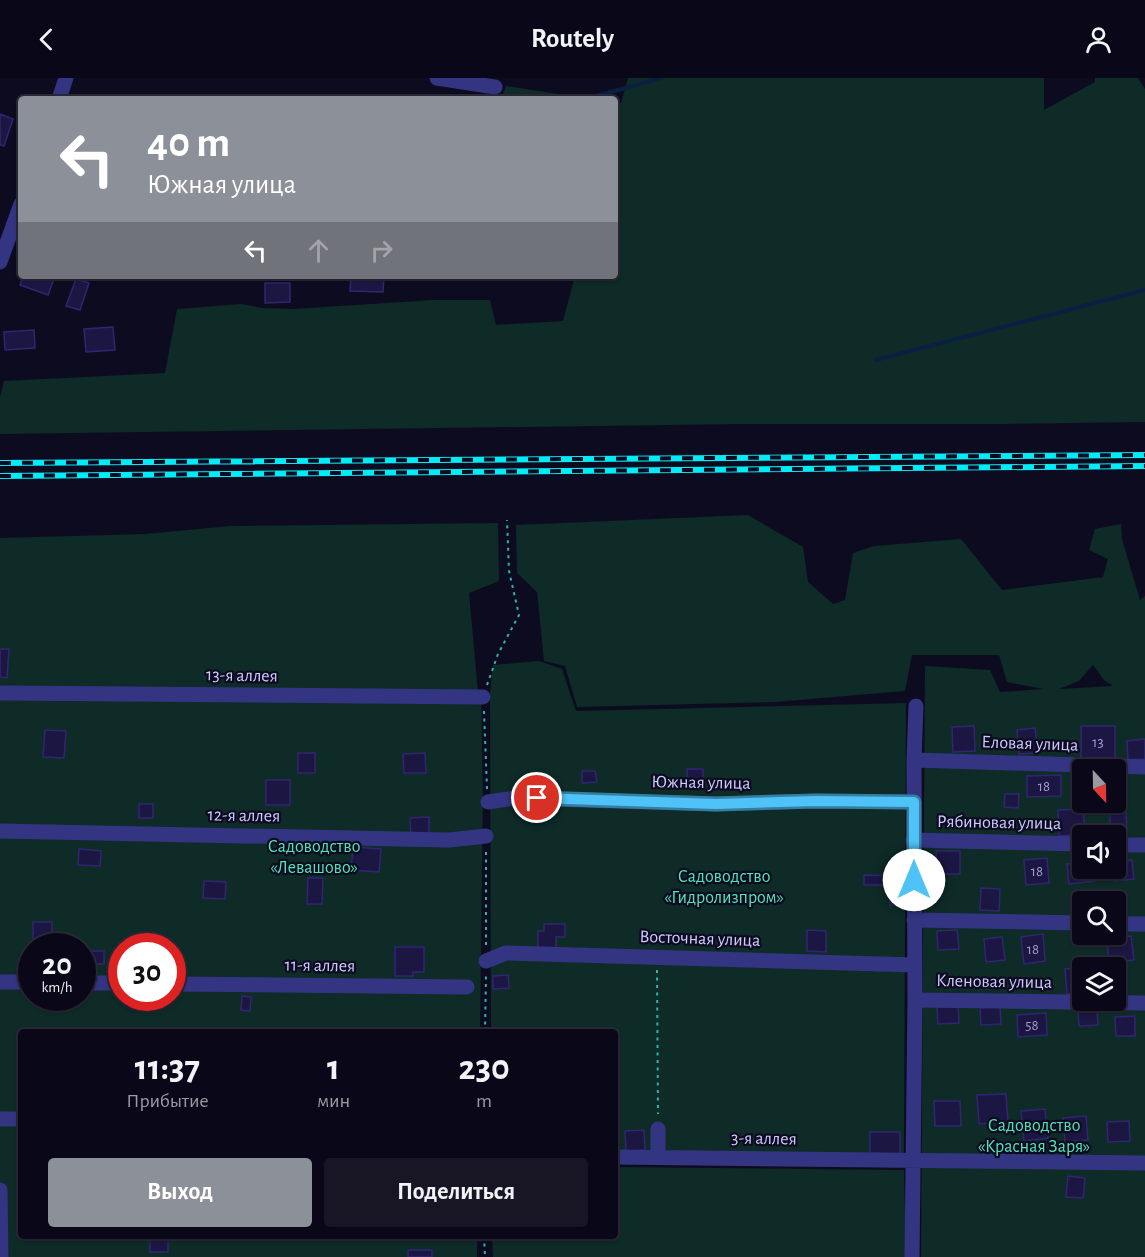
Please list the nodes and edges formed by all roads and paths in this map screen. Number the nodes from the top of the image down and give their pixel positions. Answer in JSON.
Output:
{"nodes":[{"id":1,"x":66,"y":78,"type":"edge"},
{"id":2,"x":437,"y":78,"type":"edge"},
{"id":3,"x":495,"y":87,"type":"dead end"},
{"id":4,"x":59,"y":96,"type":"edge"},
{"id":5,"x":18,"y":222,"type":"edge"},
{"id":6,"x":15,"y":239,"type":"edge"},
{"id":7,"x":0,"y":262,"type":"edge"},
{"id":8,"x":507,"y":520,"type":"dead end"},
{"id":9,"x":0,"y":693,"type":"edge"},
{"id":10,"x":483,"y":697,"type":"junction"},
{"id":11,"x":916,"y":706,"type":"dead end"},
{"id":12,"x":914,"y":760,"type":"junction"},
{"id":13,"x":1145,"y":767,"type":"edge"},
{"id":14,"x":488,"y":802,"type":"joint"},
{"id":15,"x":914,"y":802,"type":"junction"},
{"id":16,"x":0,"y":831,"type":"edge"},
{"id":17,"x":486,"y":836,"type":"joint"},
{"id":18,"x":913,"y":840,"type":"junction"},
{"id":19,"x":1072,"y":844,"type":"edge"},
{"id":20,"x":1126,"y":845,"type":"edge"},
{"id":21,"x":1145,"y":846,"type":"edge"},
{"id":22,"x":914,"y":920,"type":"junction"},
{"id":23,"x":1072,"y":923,"type":"edge"},
{"id":24,"x":1126,"y":924,"type":"edge"},
{"id":25,"x":1145,"y":924,"type":"edge"},
{"id":26,"x":657,"y":957,"type":"junction"},
{"id":27,"x":486,"y":961,"type":"junction"},
{"id":28,"x":914,"y":965,"type":"junction"},
{"id":29,"x":0,"y":982,"type":"edge"},
{"id":30,"x":18,"y":982,"type":"edge"},
{"id":31,"x":186,"y":984,"type":"edge"},
{"id":32,"x":467,"y":987,"type":"dead end"},
{"id":33,"x":915,"y":1000,"type":"junction"},
{"id":34,"x":1145,"y":1004,"type":"edge"},
{"id":35,"x":485,"y":1029,"type":"edge"},
{"id":36,"x":0,"y":1119,"type":"edge"},
{"id":37,"x":18,"y":1119,"type":"edge"},
{"id":38,"x":658,"y":1129,"type":"joint"},
{"id":39,"x":618,"y":1157,"type":"edge"},
{"id":40,"x":658,"y":1157,"type":"junction"},
{"id":41,"x":912,"y":1161,"type":"junction"},
{"id":42,"x":1145,"y":1163,"type":"edge"},
{"id":43,"x":0,"y":1190,"type":"edge"},
{"id":44,"x":484,"y":1239,"type":"edge"},
{"id":45,"x":1,"y":1257,"type":"edge"},
{"id":46,"x":485,"y":1257,"type":"edge"},
{"id":47,"x":912,"y":1257,"type":"edge"}],
"edges":[{"from":1,"to":4,"type":"street"},
{"from":2,"to":3,"type":"street"},
{"from":5,"to":6,"type":"street"},
{"from":6,"to":7,"type":"street"},
{"from":8,"to":10,"type":"path"},
{"from":9,"to":10,"type":"street","name":"13-я аллея"},
{"from":10,"to":14,"type":"path"},
{"from":11,"to":12,"type":"street"},
{"from":12,"to":13,"type":"street","name":"Еловая улица"},
{"from":12,"to":15,"type":"street"},
{"from":14,"to":15,"type":"street","name":"Южная улица"},
{"from":15,"to":18,"type":"street"},
{"from":16,"to":17,"type":"street","name":"12-я аллея"},
{"from":17,"to":27,"type":"path"},
{"from":18,"to":19,"type":"street","name":"Рябиновая улица"},
{"from":18,"to":22,"type":"street"},
{"from":20,"to":21,"type":"street"},
{"from":22,"to":23,"type":"street"},
{"from":22,"to":28,"type":"street"},
{"from":24,"to":25,"type":"street"},
{"from":26,"to":27,"type":"street","name":"Восточная улица"},
{"from":26,"to":28,"type":"street","name":"Восточная улица"},
{"from":26,"to":38,"type":"path"},
{"from":27,"to":35,"type":"path"},
{"from":28,"to":33,"type":"street"},
{"from":29,"to":30,"type":"street"},
{"from":31,"to":32,"type":"street","name":"11-я аллея"},
{"from":33,"to":34,"type":"street","name":"Кленовая улица"},
{"from":33,"to":41,"type":"street"},
{"from":36,"to":37,"type":"street"},
{"from":38,"to":40,"type":"street"},
{"from":39,"to":40,"type":"street","name":"3-я аллея"},
{"from":40,"to":41,"type":"street","name":"3-я аллея"},
{"from":41,"to":42,"type":"street","name":"3-я аллея"},
{"from":41,"to":47,"type":"street"},
{"from":43,"to":45,"type":"street"},
{"from":44,"to":46,"type":"path"}]}
